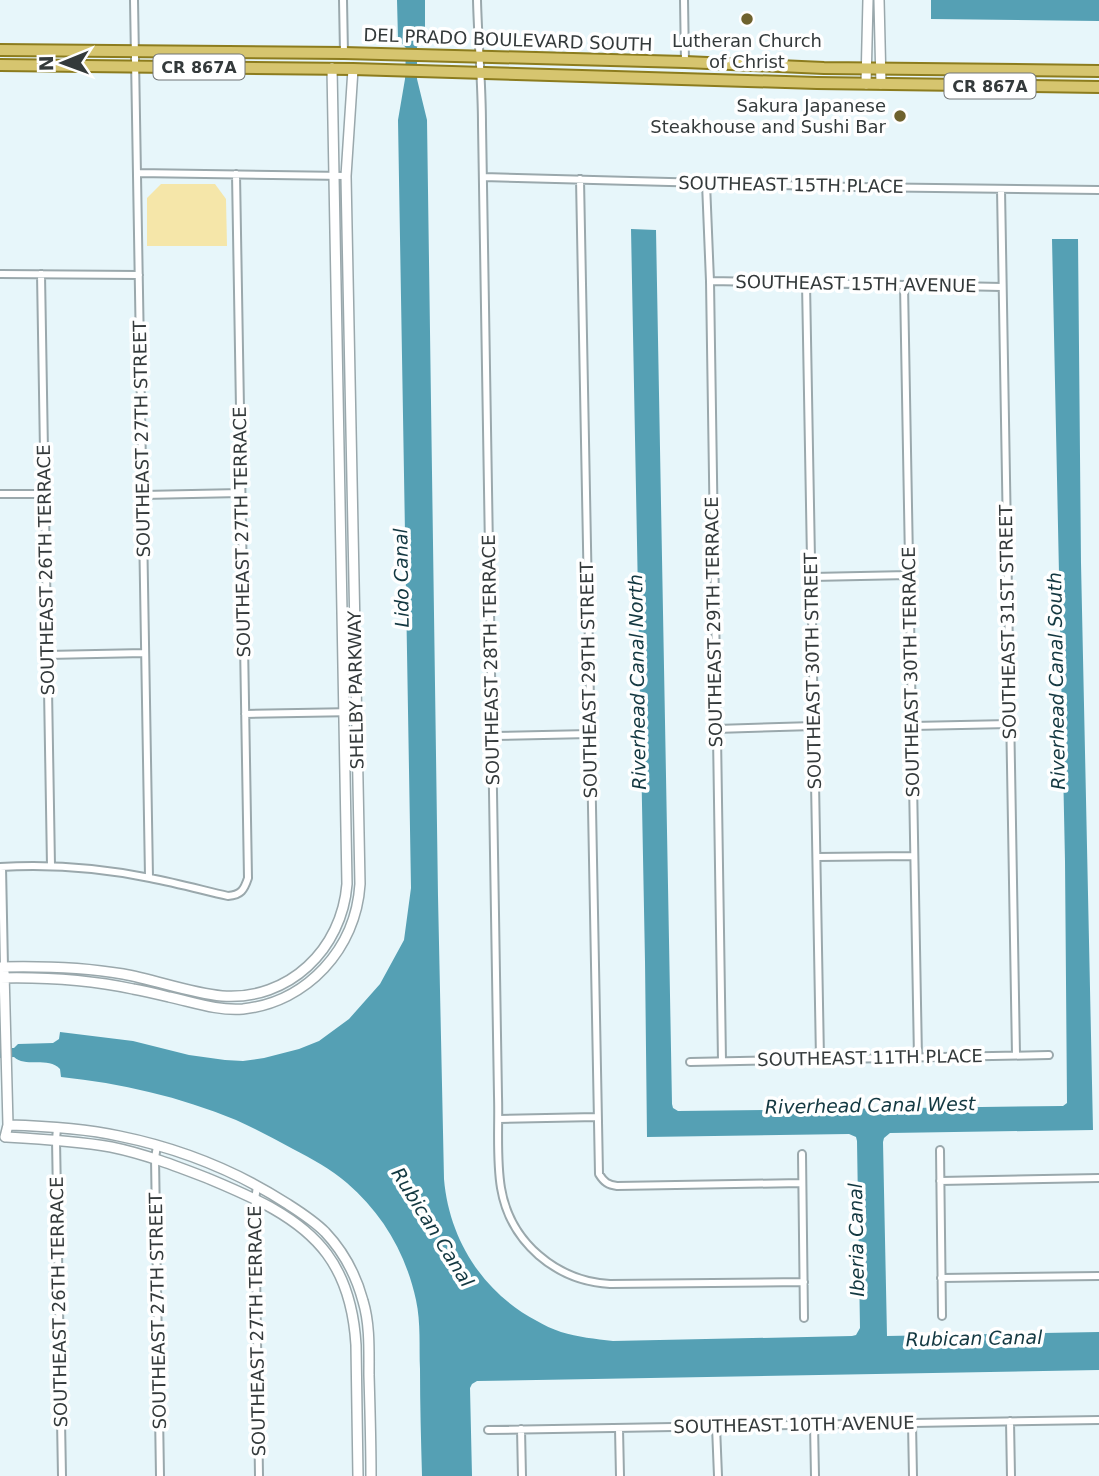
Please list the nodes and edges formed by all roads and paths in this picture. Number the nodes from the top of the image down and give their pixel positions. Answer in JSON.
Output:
{"nodes":[{"id":1,"x":134,"y":0,"type":"edge"},
{"id":2,"x":343,"y":0,"type":"edge"},
{"id":3,"x":477,"y":0,"type":"edge"},
{"id":4,"x":684,"y":0,"type":"edge"},
{"id":5,"x":868,"y":0,"type":"edge"},
{"id":6,"x":879,"y":0,"type":"edge"},
{"id":7,"x":0,"y":50,"type":"edge"},
{"id":8,"x":135,"y":52,"type":"junction"},
{"id":9,"x":344,"y":53,"type":"junction"},
{"id":10,"x":396,"y":54,"type":"junction"},
{"id":11,"x":478,"y":56,"type":"junction"},
{"id":12,"x":685,"y":62,"type":"junction"},
{"id":13,"x":0,"y":65,"type":"edge"},
{"id":14,"x":135,"y":66,"type":"junction"},
{"id":15,"x":277,"y":68,"type":"junction"},
{"id":16,"x":332,"y":68,"type":"junction"},
{"id":17,"x":866,"y":68,"type":"junction"},
{"id":18,"x":881,"y":68,"type":"junction"},
{"id":19,"x":353,"y":69,"type":"junction"},
{"id":20,"x":1099,"y":71,"type":"edge"},
{"id":21,"x":481,"y":72,"type":"junction"},
{"id":22,"x":643,"y":78,"type":"junction"},
{"id":23,"x":866,"y":83,"type":"junction"},
{"id":24,"x":881,"y":84,"type":"junction"},
{"id":25,"x":1099,"y":87,"type":"edge"},
{"id":26,"x":137,"y":173,"type":"junction"},
{"id":27,"x":236,"y":174,"type":"junction"},
{"id":28,"x":335,"y":175,"type":"junction"},
{"id":29,"x":346,"y":176,"type":"junction"},
{"id":30,"x":483,"y":177,"type":"junction"},
{"id":31,"x":580,"y":179,"type":"junction"},
{"id":32,"x":706,"y":183,"type":"junction"},
{"id":33,"x":1001,"y":189,"type":"junction"},
{"id":34,"x":1099,"y":190,"type":"edge"},
{"id":35,"x":0,"y":274,"type":"edge"},
{"id":36,"x":41,"y":274,"type":"junction"},
{"id":37,"x":139,"y":275,"type":"junction"},
{"id":38,"x":709,"y":281,"type":"junction"},
{"id":39,"x":806,"y":284,"type":"junction"},
{"id":40,"x":904,"y":285,"type":"junction"},
{"id":41,"x":1002,"y":287,"type":"junction"},
{"id":42,"x":241,"y":493,"type":"junction"},
{"id":43,"x":0,"y":494,"type":"edge"},
{"id":44,"x":44,"y":494,"type":"junction"},
{"id":45,"x":142,"y":495,"type":"junction"},
{"id":46,"x":909,"y":575,"type":"junction"},
{"id":47,"x":812,"y":577,"type":"junction"},
{"id":48,"x":145,"y":653,"type":"junction"},
{"id":49,"x":47,"y":655,"type":"junction"},
{"id":50,"x":344,"y":712,"type":"junction"},
{"id":51,"x":356,"y":712,"type":"junction"},
{"id":52,"x":245,"y":714,"type":"junction"},
{"id":53,"x":1010,"y":724,"type":"junction"},
{"id":54,"x":814,"y":726,"type":"junction"},
{"id":55,"x":912,"y":726,"type":"junction"},
{"id":56,"x":716,"y":729,"type":"junction"},
{"id":57,"x":590,"y":734,"type":"junction"},
{"id":58,"x":492,"y":736,"type":"junction"},
{"id":59,"x":914,"y":856,"type":"junction"},
{"id":60,"x":817,"y":857,"type":"junction"},
{"id":61,"x":51,"y":866,"type":"junction"},
{"id":62,"x":1,"y":867,"type":"edge"},
{"id":63,"x":149,"y":877,"type":"junction"},
{"id":64,"x":347,"y":884,"type":"junction"},
{"id":65,"x":360,"y":884,"type":"junction"},
{"id":66,"x":2,"y":967,"type":"edge"},
{"id":67,"x":2,"y":978,"type":"edge"},
{"id":68,"x":1016,"y":1055,"type":"junction"},
{"id":69,"x":1049,"y":1055,"type":"dead end"},
{"id":70,"x":918,"y":1058,"type":"junction"},
{"id":71,"x":820,"y":1059,"type":"junction"},
{"id":72,"x":722,"y":1061,"type":"junction"},
{"id":73,"x":690,"y":1062,"type":"dead end"},
{"id":74,"x":597,"y":1117,"type":"junction"},
{"id":75,"x":499,"y":1119,"type":"junction"},
{"id":76,"x":4,"y":1125,"type":"edge"},
{"id":77,"x":57,"y":1128,"type":"junction"},
{"id":78,"x":3,"y":1137,"type":"edge"},
{"id":79,"x":56,"y":1140,"type":"junction"},
{"id":80,"x":157,"y":1146,"type":"junction"},
{"id":81,"x":940,"y":1150,"type":"dead end"},
{"id":82,"x":802,"y":1154,"type":"dead end"},
{"id":83,"x":155,"y":1158,"type":"junction"},
{"id":84,"x":1099,"y":1178,"type":"edge"},
{"id":85,"x":940,"y":1181,"type":"junction"},
{"id":86,"x":802,"y":1183,"type":"junction"},
{"id":87,"x":257,"y":1186,"type":"junction"},
{"id":88,"x":255,"y":1199,"type":"junction"},
{"id":89,"x":1099,"y":1276,"type":"edge"},
{"id":90,"x":941,"y":1278,"type":"junction"},
{"id":91,"x":804,"y":1282,"type":"junction"},
{"id":92,"x":942,"y":1316,"type":"dead end"},
{"id":93,"x":804,"y":1318,"type":"dead end"},
{"id":94,"x":1099,"y":1420,"type":"edge"},
{"id":95,"x":1010,"y":1421,"type":"junction"},
{"id":96,"x":912,"y":1423,"type":"junction"},
{"id":97,"x":814,"y":1424,"type":"junction"},
{"id":98,"x":716,"y":1426,"type":"junction"},
{"id":99,"x":619,"y":1428,"type":"junction"},
{"id":100,"x":521,"y":1429,"type":"junction"},
{"id":101,"x":488,"y":1430,"type":"dead end"},
{"id":102,"x":62,"y":1476,"type":"edge"},
{"id":103,"x":160,"y":1476,"type":"edge"},
{"id":104,"x":259,"y":1476,"type":"edge"},
{"id":105,"x":358,"y":1476,"type":"edge"},
{"id":106,"x":371,"y":1476,"type":"edge"},
{"id":107,"x":522,"y":1476,"type":"edge"},
{"id":108,"x":620,"y":1476,"type":"edge"},
{"id":109,"x":718,"y":1476,"type":"edge"},
{"id":110,"x":815,"y":1476,"type":"edge"},
{"id":111,"x":913,"y":1476,"type":"edge"},
{"id":112,"x":1011,"y":1476,"type":"edge"}],
"edges":[{"from":1,"to":8,"type":"street","name":"SOUTHEAST 27TH STREET"},
{"from":2,"to":9,"type":"street"},
{"from":3,"to":11,"type":"street","name":"SOUTHEAST 28TH TERRACE"},
{"from":4,"to":12,"type":"street"},
{"from":5,"to":17,"type":"street"},
{"from":6,"to":18,"type":"street"},
{"from":7,"to":8,"type":"main road","name":"DEL PRADO BOULEVARD SOUTH","number":"CR 867A"},
{"from":8,"to":9,"type":"main road","name":"DEL PRADO BOULEVARD SOUTH","number":"CR 867A"},
{"from":8,"to":14,"type":"street","name":"SOUTHEAST 27TH STREET"},
{"from":9,"to":10,"type":"main road","name":"DEL PRADO BOULEVARD SOUTH","number":"CR 867A"},
{"from":9,"to":15,"type":"main road"},
{"from":10,"to":11,"type":"main road","name":"DEL PRADO BOULEVARD SOUTH","number":"CR 867A"},
{"from":10,"to":16,"type":"main road"},
{"from":11,"to":12,"type":"main road","name":"DEL PRADO BOULEVARD SOUTH","number":"CR 867A"},
{"from":11,"to":21,"type":"street","name":"SOUTHEAST 28TH TERRACE"},
{"from":12,"to":17,"type":"main road","name":"DEL PRADO BOULEVARD SOUTH","number":"CR 867A"},
{"from":12,"to":22,"type":"main road"},
{"from":13,"to":14,"type":"main road","name":"DEL PRADO BOULEVARD SOUTH","number":"CR 867A"},
{"from":14,"to":15,"type":"main road","name":"DEL PRADO BOULEVARD SOUTH","number":"CR 867A"},
{"from":14,"to":26,"type":"street","name":"SOUTHEAST 27TH STREET"},
{"from":15,"to":16,"type":"main road","name":"DEL PRADO BOULEVARD SOUTH","number":"CR 867A"},
{"from":16,"to":19,"type":"main road","name":"DEL PRADO BOULEVARD SOUTH","number":"CR 867A"},
{"from":16,"to":28,"type":"street","name":"SHELBY PARKWAY"},
{"from":17,"to":18,"type":"main road","name":"DEL PRADO BOULEVARD SOUTH","number":"CR 867A"},
{"from":17,"to":23,"type":"street"},
{"from":18,"to":20,"type":"main road","name":"DEL PRADO BOULEVARD SOUTH","number":"CR 867A"},
{"from":18,"to":24,"type":"street"},
{"from":19,"to":21,"type":"main road","name":"DEL PRADO BOULEVARD SOUTH","number":"CR 867A"},
{"from":19,"to":29,"type":"street","name":"SHELBY PARKWAY"},
{"from":21,"to":22,"type":"main road","name":"DEL PRADO BOULEVARD SOUTH","number":"CR 867A"},
{"from":21,"to":30,"type":"street","name":"SOUTHEAST 28TH TERRACE"},
{"from":22,"to":23,"type":"main road","name":"DEL PRADO BOULEVARD SOUTH","number":"CR 867A"},
{"from":23,"to":24,"type":"main road","name":"DEL PRADO BOULEVARD SOUTH","number":"CR 867A"},
{"from":24,"to":25,"type":"main road","name":"DEL PRADO BOULEVARD SOUTH","number":"CR 867A"},
{"from":26,"to":27,"type":"street"},
{"from":26,"to":37,"type":"street","name":"SOUTHEAST 27TH STREET"},
{"from":27,"to":28,"type":"street"},
{"from":27,"to":42,"type":"street","name":"SOUTHEAST 27TH TERRACE"},
{"from":28,"to":29,"type":"street"},
{"from":28,"to":50,"type":"street","name":"SHELBY PARKWAY"},
{"from":29,"to":51,"type":"street","name":"SHELBY PARKWAY"},
{"from":30,"to":31,"type":"street","name":"SOUTHEAST 15TH PLACE"},
{"from":30,"to":58,"type":"street","name":"SOUTHEAST 28TH TERRACE"},
{"from":31,"to":32,"type":"street","name":"SOUTHEAST 15TH PLACE"},
{"from":31,"to":57,"type":"street","name":"SOUTHEAST 29TH STREET"},
{"from":32,"to":33,"type":"street","name":"SOUTHEAST 15TH PLACE"},
{"from":32,"to":38,"type":"street","name":"SOUTHEAST 29TH TERRACE"},
{"from":33,"to":34,"type":"street","name":"SOUTHEAST 15TH PLACE"},
{"from":33,"to":41,"type":"street","name":"SOUTHEAST 31ST STREET"},
{"from":35,"to":36,"type":"street"},
{"from":36,"to":37,"type":"street"},
{"from":36,"to":44,"type":"street","name":"SOUTHEAST 26TH TERRACE"},
{"from":37,"to":45,"type":"street","name":"SOUTHEAST 27TH STREET"},
{"from":38,"to":39,"type":"street","name":"SOUTHEAST 15TH AVENUE"},
{"from":38,"to":56,"type":"street","name":"SOUTHEAST 29TH TERRACE"},
{"from":39,"to":40,"type":"street","name":"SOUTHEAST 15TH AVENUE"},
{"from":39,"to":47,"type":"street","name":"SOUTHEAST 30TH STREET"},
{"from":40,"to":41,"type":"street","name":"SOUTHEAST 15TH AVENUE"},
{"from":40,"to":46,"type":"street","name":"SOUTHEAST 30TH TERRACE"},
{"from":41,"to":53,"type":"street","name":"SOUTHEAST 31ST STREET"},
{"from":42,"to":45,"type":"street"},
{"from":42,"to":52,"type":"street","name":"SOUTHEAST 27TH TERRACE"},
{"from":43,"to":44,"type":"street"},
{"from":44,"to":49,"type":"street","name":"SOUTHEAST 26TH TERRACE"},
{"from":45,"to":48,"type":"street","name":"SOUTHEAST 27TH STREET"},
{"from":46,"to":47,"type":"street"},
{"from":46,"to":55,"type":"street","name":"SOUTHEAST 30TH TERRACE"},
{"from":47,"to":54,"type":"street","name":"SOUTHEAST 30TH STREET"},
{"from":48,"to":49,"type":"street"},
{"from":48,"to":63,"type":"street","name":"SOUTHEAST 27TH STREET"},
{"from":49,"to":61,"type":"street","name":"SOUTHEAST 26TH TERRACE"},
{"from":50,"to":51,"type":"street"},
{"from":50,"to":52,"type":"street"},
{"from":50,"to":64,"type":"street","name":"SHELBY PARKWAY"},
{"from":51,"to":65,"type":"street","name":"SHELBY PARKWAY"},
{"from":52,"to":63,"type":"street","name":"SOUTHEAST 27TH TERRACE"},
{"from":53,"to":55,"type":"street"},
{"from":53,"to":68,"type":"street","name":"SOUTHEAST 31ST STREET"},
{"from":54,"to":56,"type":"street"},
{"from":54,"to":60,"type":"street","name":"SOUTHEAST 30TH STREET"},
{"from":55,"to":59,"type":"street","name":"SOUTHEAST 30TH TERRACE"},
{"from":56,"to":72,"type":"street","name":"SOUTHEAST 29TH TERRACE"},
{"from":57,"to":58,"type":"street"},
{"from":57,"to":74,"type":"street","name":"SOUTHEAST 29TH STREET"},
{"from":58,"to":75,"type":"street","name":"SOUTHEAST 28TH TERRACE"},
{"from":59,"to":60,"type":"street"},
{"from":59,"to":70,"type":"street","name":"SOUTHEAST 30TH TERRACE"},
{"from":60,"to":71,"type":"street","name":"SOUTHEAST 30TH STREET"},
{"from":61,"to":62,"type":"street"},
{"from":61,"to":63,"type":"street"},
{"from":62,"to":66,"type":"street"},
{"from":64,"to":65,"type":"street"},
{"from":64,"to":66,"type":"street","name":"SHELBY PARKWAY"},
{"from":65,"to":67,"type":"street","name":"SHELBY PARKWAY"},
{"from":66,"to":67,"type":"street"},
{"from":67,"to":76,"type":"street"},
{"from":68,"to":69,"type":"street","name":"SOUTHEAST 11TH PLACE"},
{"from":68,"to":70,"type":"street","name":"SOUTHEAST 11TH PLACE"},
{"from":70,"to":71,"type":"street","name":"SOUTHEAST 11TH PLACE"},
{"from":71,"to":72,"type":"street","name":"SOUTHEAST 11TH PLACE"},
{"from":72,"to":73,"type":"street","name":"SOUTHEAST 11TH PLACE"},
{"from":74,"to":75,"type":"street"},
{"from":74,"to":86,"type":"street","name":"SOUTHEAST 29TH STREET"},
{"from":75,"to":91,"type":"street","name":"SOUTHEAST 28TH TERRACE"},
{"from":76,"to":77,"type":"street"},
{"from":76,"to":78,"type":"street"},
{"from":77,"to":79,"type":"street","name":"SOUTHEAST 26TH TERRACE"},
{"from":77,"to":80,"type":"street"},
{"from":78,"to":79,"type":"street"},
{"from":79,"to":83,"type":"street"},
{"from":79,"to":102,"type":"street","name":"SOUTHEAST 26TH TERRACE"},
{"from":80,"to":83,"type":"street","name":"SOUTHEAST 27TH STREET"},
{"from":80,"to":87,"type":"street"},
{"from":81,"to":85,"type":"street"},
{"from":82,"to":86,"type":"street"},
{"from":83,"to":88,"type":"street"},
{"from":83,"to":103,"type":"street","name":"SOUTHEAST 27TH STREET"},
{"from":84,"to":85,"type":"street"},
{"from":85,"to":90,"type":"street"},
{"from":86,"to":91,"type":"street"},
{"from":87,"to":88,"type":"street","name":"SOUTHEAST 27TH TERRACE"},
{"from":87,"to":106,"type":"street"},
{"from":88,"to":104,"type":"street","name":"SOUTHEAST 27TH TERRACE"},
{"from":88,"to":105,"type":"street"},
{"from":89,"to":90,"type":"street"},
{"from":90,"to":92,"type":"street"},
{"from":91,"to":93,"type":"street"},
{"from":94,"to":95,"type":"street","name":"SOUTHEAST 10TH AVENUE"},
{"from":95,"to":96,"type":"street","name":"SOUTHEAST 10TH AVENUE"},
{"from":95,"to":112,"type":"street"},
{"from":96,"to":97,"type":"street","name":"SOUTHEAST 10TH AVENUE"},
{"from":96,"to":111,"type":"street"},
{"from":97,"to":98,"type":"street","name":"SOUTHEAST 10TH AVENUE"},
{"from":97,"to":110,"type":"street"},
{"from":98,"to":99,"type":"street","name":"SOUTHEAST 10TH AVENUE"},
{"from":98,"to":109,"type":"street"},
{"from":99,"to":100,"type":"street","name":"SOUTHEAST 10TH AVENUE"},
{"from":99,"to":108,"type":"street"},
{"from":100,"to":101,"type":"street","name":"SOUTHEAST 10TH AVENUE"},
{"from":100,"to":107,"type":"street"}]}
